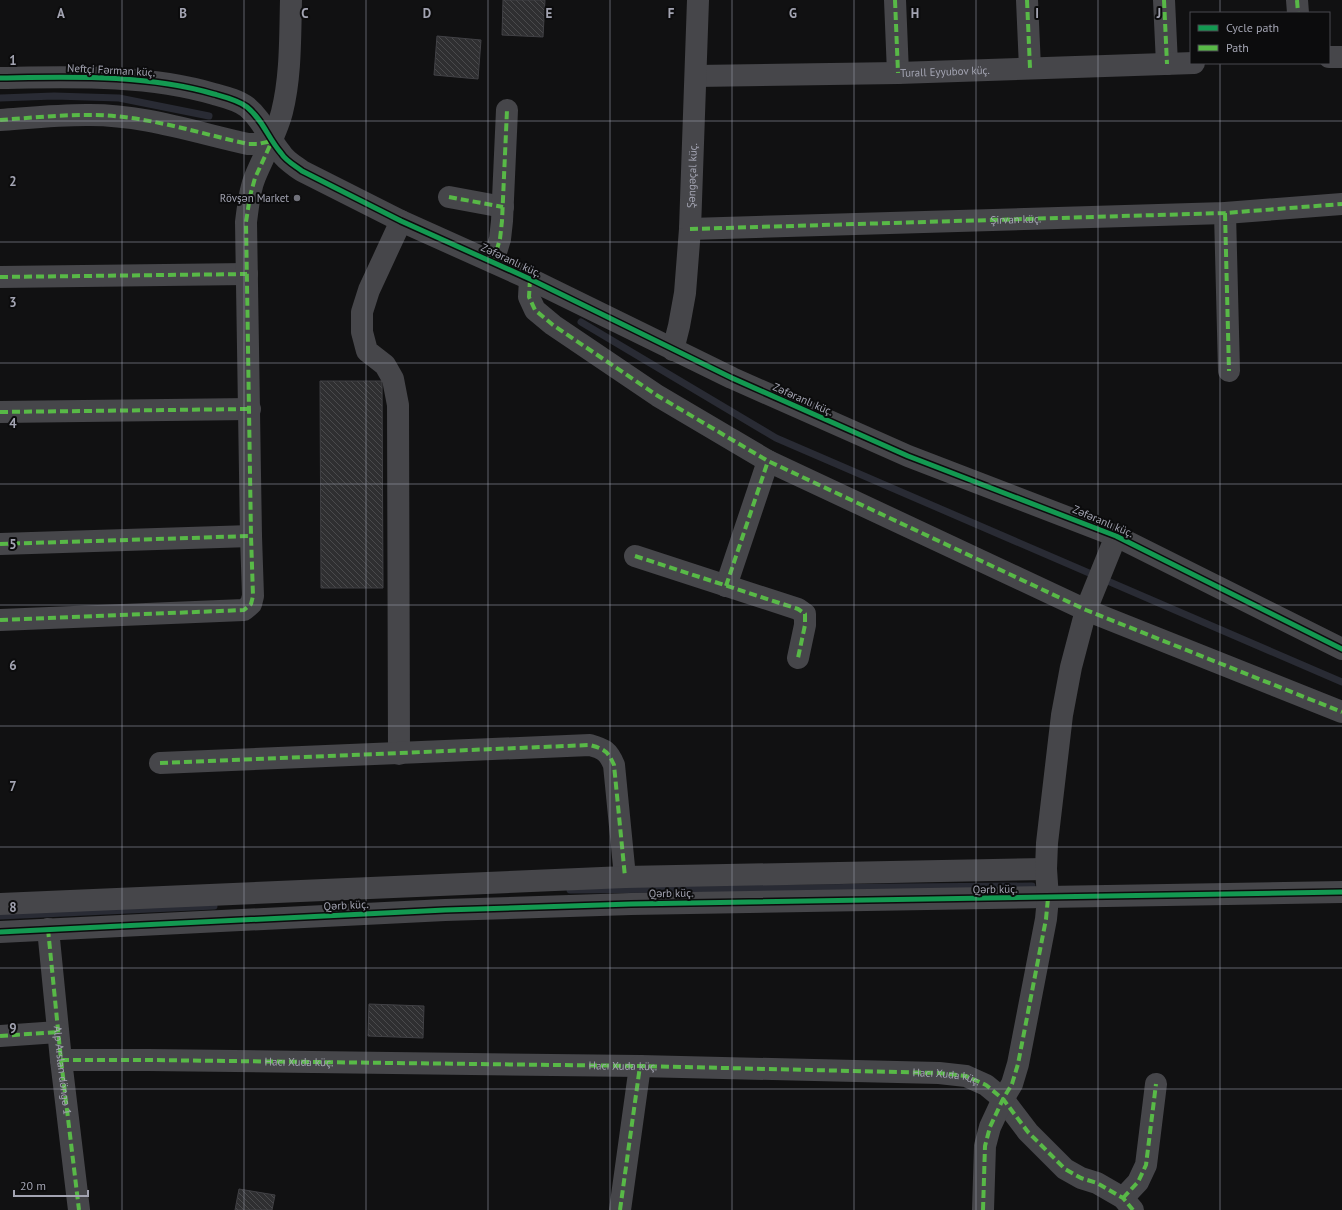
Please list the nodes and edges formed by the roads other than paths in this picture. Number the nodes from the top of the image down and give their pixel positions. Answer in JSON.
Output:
{"nodes":[{"id":1,"x":292,"y":0,"type":"edge"},
{"id":2,"x":698,"y":0,"type":"edge"},
{"id":3,"x":895,"y":0,"type":"edge"},
{"id":4,"x":1027,"y":0,"type":"edge"},
{"id":5,"x":1164,"y":0,"type":"edge"},
{"id":6,"x":1297,"y":0,"type":"edge"},
{"id":7,"x":1298,"y":12,"type":"edge"},
{"id":8,"x":1330,"y":57,"type":"edge"},
{"id":9,"x":1342,"y":57,"type":"edge"},
{"id":10,"x":1190,"y":63,"type":"edge"},
{"id":11,"x":1167,"y":64,"type":"junction"},
{"id":12,"x":1030,"y":68,"type":"junction"},
{"id":13,"x":898,"y":73,"type":"junction"},
{"id":14,"x":696,"y":76,"type":"junction"},
{"id":15,"x":0,"y":78,"type":"edge"},
{"id":16,"x":508,"y":110,"type":"dead end"},
{"id":17,"x":0,"y":120,"type":"edge"},
{"id":18,"x":272,"y":141,"type":"junction"},
{"id":19,"x":449,"y":197,"type":"dead end"},
{"id":20,"x":1342,"y":204,"type":"edge"},
{"id":21,"x":503,"y":207,"type":"junction"},
{"id":22,"x":1225,"y":212,"type":"junction"},
{"id":23,"x":402,"y":221,"type":"junction"},
{"id":24,"x":690,"y":229,"type":"junction"},
{"id":25,"x":493,"y":262,"type":"junction"},
{"id":26,"x":247,"y":274,"type":"junction"},
{"id":27,"x":0,"y":277,"type":"edge"},
{"id":28,"x":530,"y":279,"type":"junction"},
{"id":29,"x":673,"y":350,"type":"junction"},
{"id":30,"x":1229,"y":372,"type":"dead end"},
{"id":31,"x":250,"y":408,"type":"junction"},
{"id":32,"x":0,"y":412,"type":"edge"},
{"id":33,"x":768,"y":461,"type":"junction"},
{"id":34,"x":251,"y":536,"type":"junction"},
{"id":35,"x":1116,"y":536,"type":"junction"},
{"id":36,"x":0,"y":544,"type":"edge"},
{"id":37,"x":635,"y":556,"type":"dead end"},
{"id":38,"x":726,"y":586,"type":"junction"},
{"id":39,"x":1086,"y":610,"type":"junction"},
{"id":40,"x":0,"y":620,"type":"edge"},
{"id":41,"x":1342,"y":649,"type":"edge"},
{"id":42,"x":798,"y":658,"type":"dead end"},
{"id":43,"x":1342,"y":712,"type":"edge"},
{"id":44,"x":399,"y":754,"type":"junction"},
{"id":45,"x":160,"y":763,"type":"dead end"},
{"id":46,"x":1046,"y":869,"type":"junction"},
{"id":47,"x":624,"y":877,"type":"junction"},
{"id":48,"x":1342,"y":892,"type":"edge"},
{"id":49,"x":1048,"y":898,"type":"junction"},
{"id":50,"x":0,"y":904,"type":"edge"},
{"id":51,"x":48,"y":929,"type":"junction"},
{"id":52,"x":0,"y":932,"type":"edge"},
{"id":53,"x":58,"y":1032,"type":"junction"},
{"id":54,"x":0,"y":1036,"type":"edge"},
{"id":55,"x":61,"y":1060,"type":"junction"},
{"id":56,"x":640,"y":1066,"type":"junction"},
{"id":57,"x":1156,"y":1084,"type":"dead end"},
{"id":58,"x":1003,"y":1099,"type":"junction"},
{"id":59,"x":1128,"y":1204,"type":"edge"},
{"id":60,"x":79,"y":1210,"type":"edge"},
{"id":61,"x":620,"y":1210,"type":"edge"},
{"id":62,"x":983,"y":1210,"type":"edge"}],
"edges":[{"from":1,"to":18,"type":"street"},
{"from":2,"to":14,"type":"street","name":"Şəngəçal küç."},
{"from":3,"to":13,"type":"street"},
{"from":4,"to":12,"type":"street"},
{"from":5,"to":11,"type":"street"},
{"from":6,"to":7,"type":"street"},
{"from":8,"to":9,"type":"street"},
{"from":10,"to":11,"type":"street","name":"Turall Eyyubov küç."},
{"from":11,"to":12,"type":"street","name":"Turall Eyyubov küç."},
{"from":12,"to":13,"type":"street","name":"Turall Eyyubov küç."},
{"from":13,"to":14,"type":"street","name":"Turall Eyyubov küç."},
{"from":14,"to":24,"type":"street","name":"Şəngəçal küç."},
{"from":15,"to":18,"type":"street","name":"Neftçi Fərman küç."},
{"from":16,"to":21,"type":"street"},
{"from":17,"to":18,"type":"street"},
{"from":18,"to":23,"type":"street","name":"Zəfəranlı küç."},
{"from":18,"to":26,"type":"street"},
{"from":19,"to":21,"type":"street"},
{"from":20,"to":22,"type":"street","name":"Şirvan küç."},
{"from":21,"to":25,"type":"street"},
{"from":22,"to":24,"type":"street","name":"Şirvan küç."},
{"from":22,"to":30,"type":"street"},
{"from":23,"to":25,"type":"street","name":"Zəfəranlı küç."},
{"from":23,"to":44,"type":"street"},
{"from":24,"to":29,"type":"street","name":"Şəngəçal küç."},
{"from":25,"to":28,"type":"street","name":"Zəfəranlı küç."},
{"from":26,"to":27,"type":"street"},
{"from":26,"to":31,"type":"street"},
{"from":28,"to":29,"type":"street","name":"Zəfəranlı küç."},
{"from":28,"to":33,"type":"street"},
{"from":29,"to":35,"type":"street","name":"Zəfəranlı küç."},
{"from":31,"to":32,"type":"street"},
{"from":31,"to":34,"type":"street"},
{"from":33,"to":38,"type":"street"},
{"from":33,"to":39,"type":"street"},
{"from":34,"to":36,"type":"street"},
{"from":34,"to":40,"type":"street"},
{"from":35,"to":39,"type":"street"},
{"from":35,"to":41,"type":"street","name":"Zəfəranlı küç."},
{"from":37,"to":38,"type":"street"},
{"from":38,"to":42,"type":"street"},
{"from":39,"to":43,"type":"street"},
{"from":39,"to":46,"type":"street"},
{"from":44,"to":45,"type":"street"},
{"from":44,"to":47,"type":"street"},
{"from":46,"to":47,"type":"street","name":"Qərb küç."},
{"from":46,"to":49,"type":"street"},
{"from":47,"to":50,"type":"street","name":"Qərb küç."},
{"from":48,"to":49,"type":"street","name":"Qərb küç."},
{"from":49,"to":51,"type":"street","name":"Qərb küç."},
{"from":49,"to":58,"type":"street"},
{"from":51,"to":52,"type":"street","name":"Qərb küç."},
{"from":51,"to":53,"type":"street","name":"Alp Arslan döngə 1"},
{"from":53,"to":54,"type":"street"},
{"from":53,"to":55,"type":"street","name":"Alp Arslan döngə 1"},
{"from":55,"to":56,"type":"street","name":"Hacı Xuda küç."},
{"from":55,"to":60,"type":"street","name":"Alp Arslan döngə 1"},
{"from":56,"to":58,"type":"street","name":"Hacı Xuda küç."},
{"from":56,"to":61,"type":"street"},
{"from":57,"to":59,"type":"street"},
{"from":58,"to":59,"type":"street","name":"Hacı Xuda küç."},
{"from":58,"to":62,"type":"street"}]}
